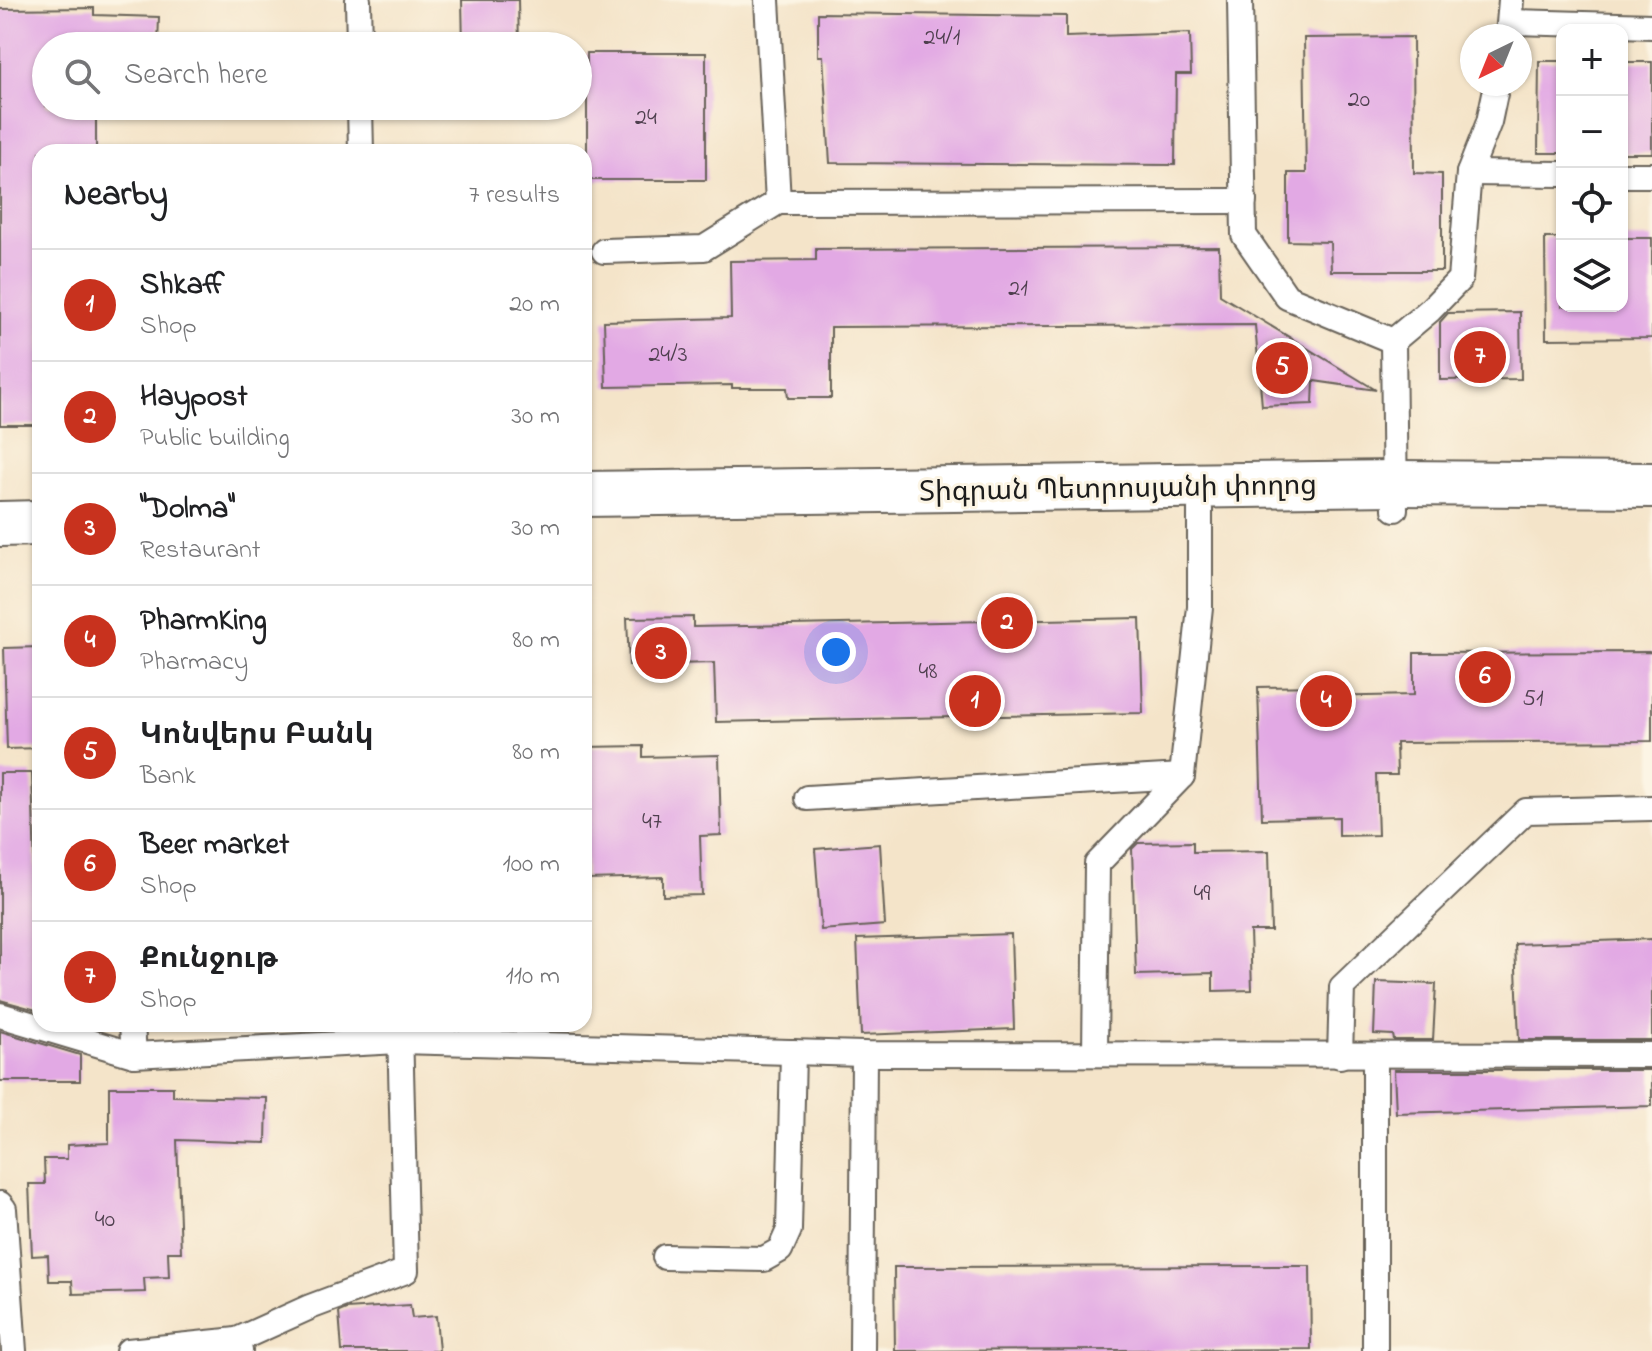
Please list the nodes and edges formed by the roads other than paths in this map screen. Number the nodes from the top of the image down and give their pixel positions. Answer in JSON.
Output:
{"nodes":[{"id":1,"x":358,"y":0,"type":"edge"},
{"id":2,"x":767,"y":0,"type":"edge"},
{"id":3,"x":1240,"y":0,"type":"edge"},
{"id":4,"x":1510,"y":19,"type":"edge"},
{"id":5,"x":1652,"y":26,"type":"edge"},
{"id":6,"x":359,"y":32,"type":"edge"},
{"id":7,"x":1494,"y":96,"type":"edge"},
{"id":8,"x":360,"y":120,"type":"edge"},
{"id":9,"x":361,"y":144,"type":"edge"},
{"id":10,"x":1469,"y":173,"type":"junction"},
{"id":11,"x":1556,"y":174,"type":"edge"},
{"id":12,"x":1628,"y":175,"type":"edge"},
{"id":13,"x":1652,"y":175,"type":"edge"},
{"id":14,"x":1244,"y":201,"type":"junction"},
{"id":15,"x":778,"y":202,"type":"junction"},
{"id":16,"x":604,"y":251,"type":"dead end"},
{"id":17,"x":1393,"y":341,"type":"junction"},
{"id":18,"x":1652,"y":485,"type":"edge"},
{"id":19,"x":592,"y":494,"type":"edge"},
{"id":20,"x":1395,"y":496,"type":"junction"},
{"id":21,"x":0,"y":502,"type":"edge"},
{"id":22,"x":32,"y":502,"type":"edge"},
{"id":23,"x":1652,"y":509,"type":"edge"},
{"id":24,"x":1200,"y":510,"type":"junction"},
{"id":25,"x":592,"y":515,"type":"edge"},
{"id":26,"x":32,"y":523,"type":"edge"},
{"id":27,"x":0,"y":524,"type":"edge"},
{"id":28,"x":1182,"y":776,"type":"junction"},
{"id":29,"x":807,"y":798,"type":"dead end"},
{"id":30,"x":1652,"y":808,"type":"edge"},
{"id":31,"x":0,"y":1015,"type":"edge"},
{"id":32,"x":32,"y":1025,"type":"edge"},
{"id":33,"x":57,"y":1032,"type":"edge"},
{"id":34,"x":133,"y":1032,"type":"edge"},
{"id":35,"x":400,"y":1032,"type":"edge"},
{"id":36,"x":793,"y":1052,"type":"junction"},
{"id":37,"x":1095,"y":1053,"type":"junction"},
{"id":38,"x":864,"y":1054,"type":"junction"},
{"id":39,"x":134,"y":1055,"type":"junction"},
{"id":40,"x":1652,"y":1055,"type":"edge"},
{"id":41,"x":1340,"y":1056,"type":"junction"},
{"id":42,"x":1375,"y":1056,"type":"junction"},
{"id":43,"x":0,"y":1204,"type":"edge"},
{"id":44,"x":665,"y":1257,"type":"dead end"},
{"id":45,"x":238,"y":1345,"type":"edge"},
{"id":46,"x":14,"y":1351,"type":"edge"},
{"id":47,"x":128,"y":1351,"type":"edge"},
{"id":48,"x":862,"y":1351,"type":"edge"},
{"id":49,"x":1375,"y":1351,"type":"edge"}],
"edges":[{"from":1,"to":6,"type":"lane"},
{"from":2,"to":15,"type":"lane"},
{"from":3,"to":14,"type":"lane"},
{"from":4,"to":5,"type":"lane"},
{"from":7,"to":10,"type":"lane"},
{"from":8,"to":9,"type":"lane"},
{"from":10,"to":11,"type":"lane"},
{"from":10,"to":17,"type":"lane"},
{"from":12,"to":13,"type":"lane"},
{"from":14,"to":15,"type":"lane"},
{"from":14,"to":17,"type":"lane"},
{"from":15,"to":16,"type":"lane"},
{"from":17,"to":20,"type":"lane"},
{"from":18,"to":20,"type":"main road","name":"Տիգրան Պետրոսյանի փողոց"},
{"from":19,"to":20,"type":"main road","name":"Տիգրան Պետրոսյանի փողոց"},
{"from":20,"to":23,"type":"main road","name":"Տիգրան Պետրոսյանի փողոց"},
{"from":20,"to":24,"type":"main road","name":"Տիգրան Պետրոսյանի փողոց"},
{"from":21,"to":22,"type":"main road"},
{"from":24,"to":25,"type":"main road","name":"Տիգրան Պետրոսյանի փողոց"},
{"from":24,"to":28,"type":"lane"},
{"from":26,"to":27,"type":"main road"},
{"from":28,"to":29,"type":"lane"},
{"from":28,"to":37,"type":"lane"},
{"from":30,"to":41,"type":"lane"},
{"from":31,"to":32,"type":"lane"},
{"from":33,"to":39,"type":"lane"},
{"from":34,"to":39,"type":"lane"},
{"from":35,"to":36,"type":"lane"},
{"from":35,"to":39,"type":"lane"},
{"from":35,"to":45,"type":"lane"},
{"from":36,"to":38,"type":"lane"},
{"from":36,"to":44,"type":"lane"},
{"from":37,"to":38,"type":"lane"},
{"from":37,"to":41,"type":"lane"},
{"from":38,"to":48,"type":"lane"},
{"from":40,"to":42,"type":"lane"},
{"from":41,"to":42,"type":"lane"},
{"from":42,"to":49,"type":"lane"},
{"from":43,"to":46,"type":"lane"},
{"from":45,"to":47,"type":"lane"}]}
